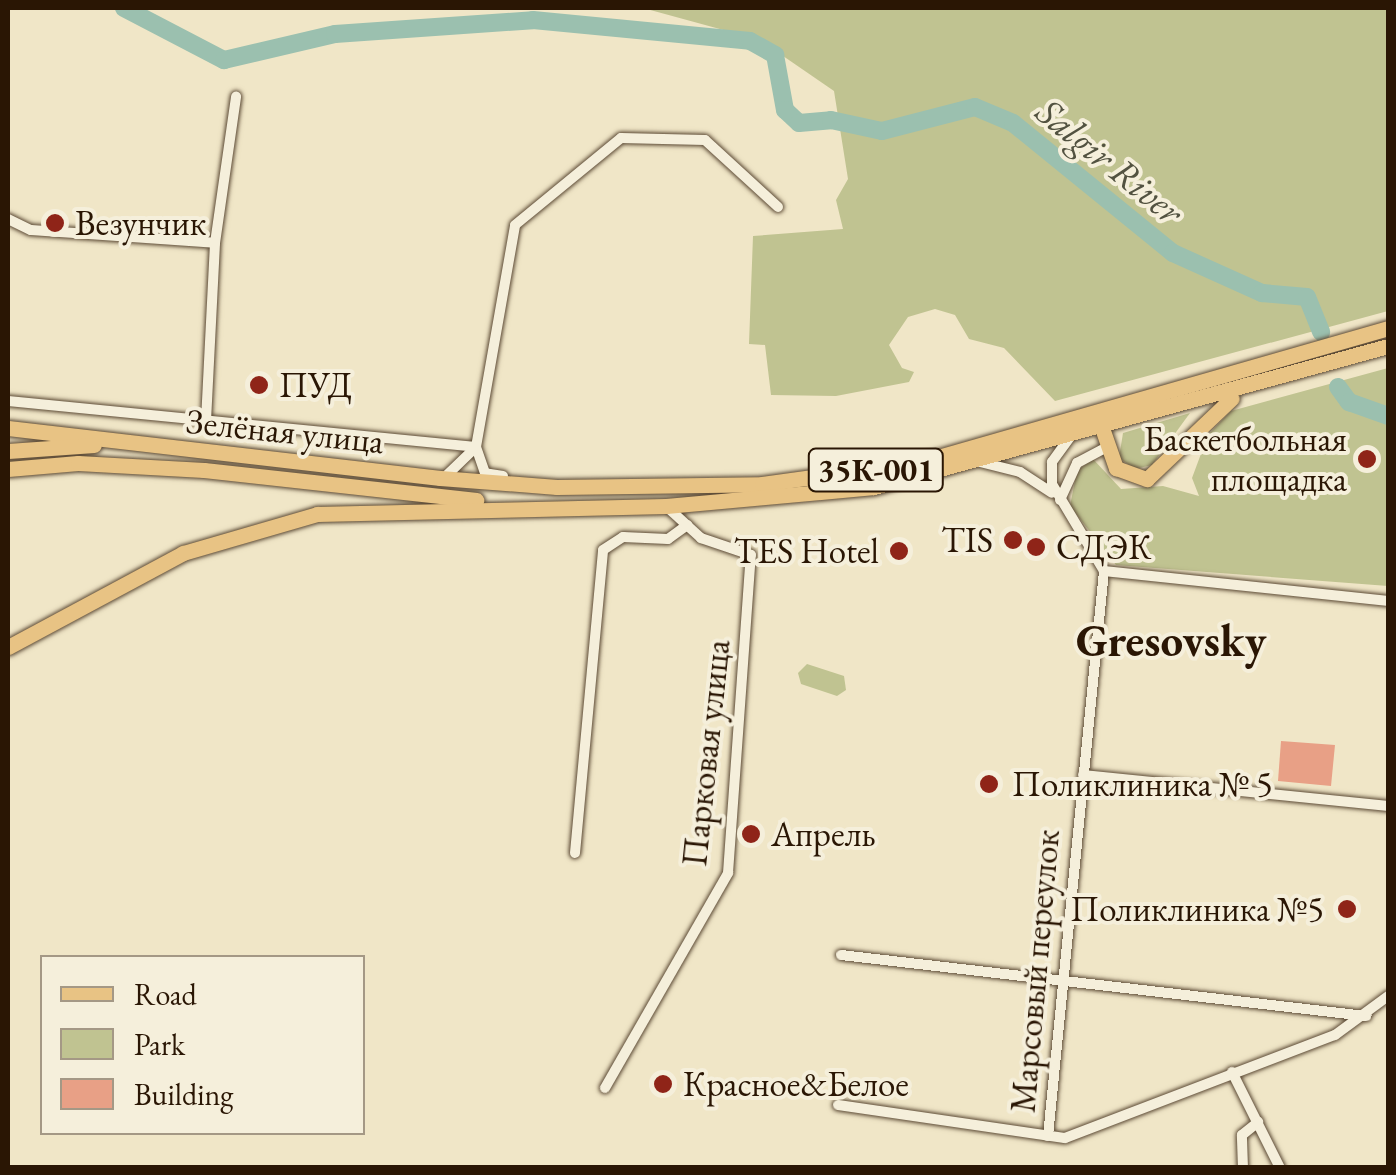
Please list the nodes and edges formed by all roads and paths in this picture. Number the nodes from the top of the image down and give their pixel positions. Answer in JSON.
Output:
{"nodes":[{"id":1,"x":236,"y":98,"type":"dead end"},
{"id":2,"x":778,"y":207,"type":"dead end"},
{"id":3,"x":8,"y":218,"type":"edge"},
{"id":4,"x":215,"y":243,"type":"junction"},
{"id":5,"x":1388,"y":328,"type":"edge"},
{"id":6,"x":1388,"y":346,"type":"edge"},
{"id":7,"x":1254,"y":386,"type":"junction"},
{"id":8,"x":1185,"y":387,"type":"junction"},
{"id":9,"x":8,"y":401,"type":"edge"},
{"id":10,"x":1118,"y":412,"type":"junction"},
{"id":11,"x":206,"y":421,"type":"junction"},
{"id":12,"x":8,"y":428,"type":"edge"},
{"id":13,"x":1099,"y":431,"type":"junction"},
{"id":14,"x":1064,"y":441,"type":"junction"},
{"id":15,"x":132,"y":444,"type":"junction"},
{"id":16,"x":1104,"y":449,"type":"junction"},
{"id":17,"x":8,"y":451,"type":"edge"},
{"id":18,"x":476,"y":452,"type":"junction"},
{"id":19,"x":980,"y":462,"type":"junction"},
{"id":20,"x":8,"y":468,"type":"edge"},
{"id":21,"x":440,"y":478,"type":"junction"},
{"id":22,"x":663,"y":487,"type":"junction"},
{"id":23,"x":1060,"y":501,"type":"junction"},
{"id":24,"x":522,"y":506,"type":"junction"},
{"id":25,"x":666,"y":506,"type":"junction"},
{"id":26,"x":687,"y":525,"type":"junction"},
{"id":27,"x":1104,"y":572,"type":"junction"},
{"id":28,"x":1388,"y":601,"type":"edge"},
{"id":29,"x":8,"y":646,"type":"edge"},
{"id":30,"x":1083,"y":775,"type":"junction"},
{"id":31,"x":1388,"y":806,"type":"edge"},
{"id":32,"x":575,"y":853,"type":"dead end"},
{"id":33,"x":841,"y":955,"type":"dead end"},
{"id":34,"x":1062,"y":978,"type":"junction"},
{"id":35,"x":1388,"y":996,"type":"edge"},
{"id":36,"x":1366,"y":1016,"type":"junction"},
{"id":37,"x":1232,"y":1072,"type":"junction"},
{"id":38,"x":604,"y":1088,"type":"dead end"},
{"id":39,"x":838,"y":1104,"type":"dead end"},
{"id":40,"x":1258,"y":1122,"type":"junction"},
{"id":41,"x":1048,"y":1136,"type":"junction"},
{"id":42,"x":1242,"y":1168,"type":"edge"},
{"id":43,"x":1280,"y":1168,"type":"edge"}],
"edges":[{"from":1,"to":4,"type":"street"},
{"from":2,"to":18,"type":"street"},
{"from":3,"to":4,"type":"street"},
{"from":4,"to":11,"type":"street"},
{"from":5,"to":8,"type":"main road","number":"35К-001"},
{"from":6,"to":7,"type":"main road","number":"35К-001"},
{"from":7,"to":13,"type":"main road","number":"35К-001"},
{"from":7,"to":16,"type":"main road"},
{"from":8,"to":10,"type":"main road"},
{"from":8,"to":22,"type":"main road","number":"35К-001"},
{"from":9,"to":11,"type":"street"},
{"from":10,"to":13,"type":"main road"},
{"from":10,"to":14,"type":"street"},
{"from":11,"to":18,"type":"street"},
{"from":12,"to":15,"type":"main road","name":"Зелёная улица","number":"35К-001"},
{"from":13,"to":14,"type":"main road","number":"35К-001"},
{"from":13,"to":16,"type":"main road"},
{"from":14,"to":19,"type":"main road","number":"35К-001"},
{"from":14,"to":23,"type":"street"},
{"from":15,"to":17,"type":"main road"},
{"from":15,"to":21,"type":"main road","name":"Зелёная улица","number":"35К-001"},
{"from":16,"to":23,"type":"street"},
{"from":18,"to":21,"type":"street"},
{"from":18,"to":22,"type":"street"},
{"from":19,"to":23,"type":"street"},
{"from":19,"to":25,"type":"main road","number":"35К-001"},
{"from":20,"to":24,"type":"main road","number":"35К-001"},
{"from":21,"to":22,"type":"main road","name":"Зелёная улица","number":"35К-001"},
{"from":23,"to":27,"type":"street"},
{"from":24,"to":25,"type":"main road","number":"35К-001"},
{"from":24,"to":29,"type":"main road"},
{"from":25,"to":26,"type":"street","name":"Парковая улица"},
{"from":26,"to":32,"type":"street"},
{"from":26,"to":38,"type":"street","name":"Парковая улица"},
{"from":27,"to":28,"type":"street"},
{"from":27,"to":30,"type":"street","name":"Марсовый переулок"},
{"from":30,"to":31,"type":"street"},
{"from":30,"to":34,"type":"street","name":"Марсовый переулок"},
{"from":33,"to":34,"type":"street"},
{"from":34,"to":36,"type":"street"},
{"from":34,"to":41,"type":"street","name":"Марсовый переулок"},
{"from":35,"to":36,"type":"street"},
{"from":36,"to":37,"type":"street"},
{"from":37,"to":40,"type":"street"},
{"from":37,"to":41,"type":"street"},
{"from":39,"to":41,"type":"street"},
{"from":40,"to":42,"type":"street"},
{"from":40,"to":43,"type":"street"}]}
